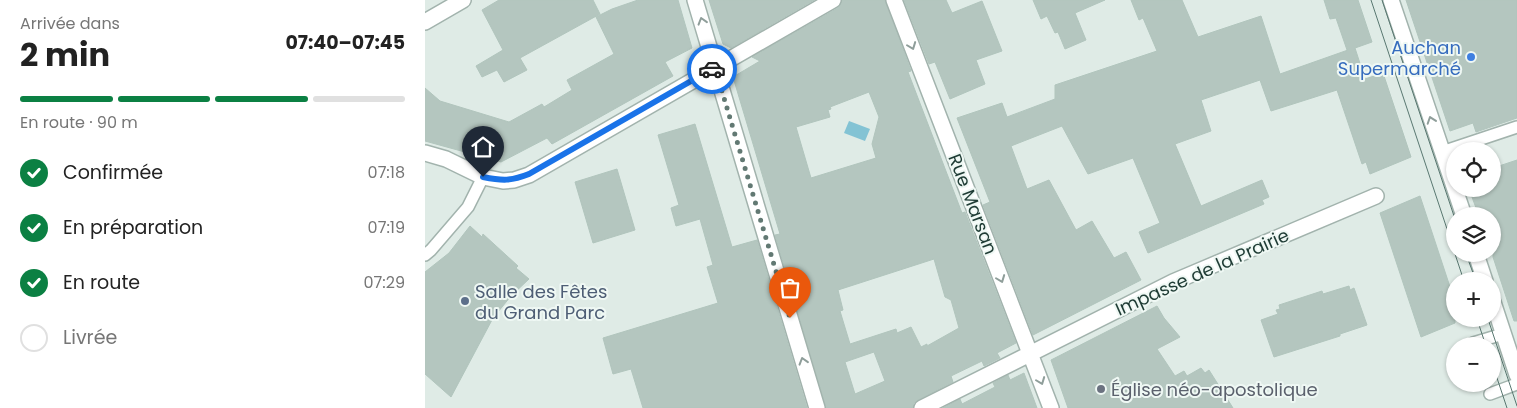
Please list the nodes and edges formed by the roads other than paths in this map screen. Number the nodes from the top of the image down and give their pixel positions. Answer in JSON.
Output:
{"nodes":[{"id":1,"x":463,"y":0,"type":"edge"},
{"id":2,"x":695,"y":0,"type":"edge"},
{"id":3,"x":833,"y":0,"type":"edge"},
{"id":4,"x":894,"y":0,"type":"edge"},
{"id":5,"x":1391,"y":0,"type":"edge"},
{"id":6,"x":425,"y":22,"type":"edge"},
{"id":7,"x":715,"y":68,"type":"junction"},
{"id":8,"x":1517,"y":127,"type":"edge"},
{"id":9,"x":1442,"y":152,"type":"junction"},
{"id":10,"x":425,"y":153,"type":"edge"},
{"id":11,"x":483,"y":177,"type":"junction"},
{"id":12,"x":1376,"y":196,"type":"dead end"},
{"id":13,"x":1461,"y":207,"type":"edge"},
{"id":14,"x":425,"y":254,"type":"edge"},
{"id":15,"x":1501,"y":327,"type":"edge"},
{"id":16,"x":1503,"y":334,"type":"junction"},
{"id":17,"x":1493,"y":337,"type":"edge"},
{"id":18,"x":1030,"y":353,"type":"junction"},
{"id":19,"x":1517,"y":376,"type":"edge"},
{"id":20,"x":1517,"y":384,"type":"edge"},
{"id":21,"x":1490,"y":394,"type":"dead end"},
{"id":22,"x":817,"y":408,"type":"edge"},
{"id":23,"x":922,"y":408,"type":"edge"},
{"id":24,"x":1051,"y":408,"type":"edge"}],
"edges":[{"from":1,"to":6,"type":"street"},
{"from":7,"to":2,"type":"street","one_way":true},
{"from":3,"to":7,"type":"street"},
{"from":4,"to":18,"type":"street","name":"Rue Marsan","one_way":true},
{"from":9,"to":5,"type":"street","one_way":true},
{"from":7,"to":11,"type":"street"},
{"from":22,"to":7,"type":"street","one_way":true},
{"from":8,"to":9,"type":"lane"},
{"from":9,"to":13,"type":"street"},
{"from":10,"to":11,"type":"street"},
{"from":11,"to":14,"type":"lane"},
{"from":12,"to":18,"type":"street","name":"Impasse de la Prairie"},
{"from":15,"to":16,"type":"street"},
{"from":16,"to":17,"type":"lane"},
{"from":16,"to":19,"type":"street"},
{"from":18,"to":23,"type":"street","name":"Impasse de la Prairie"},
{"from":18,"to":24,"type":"street","name":"Rue Marsan","one_way":true},
{"from":20,"to":21,"type":"lane"}]}
